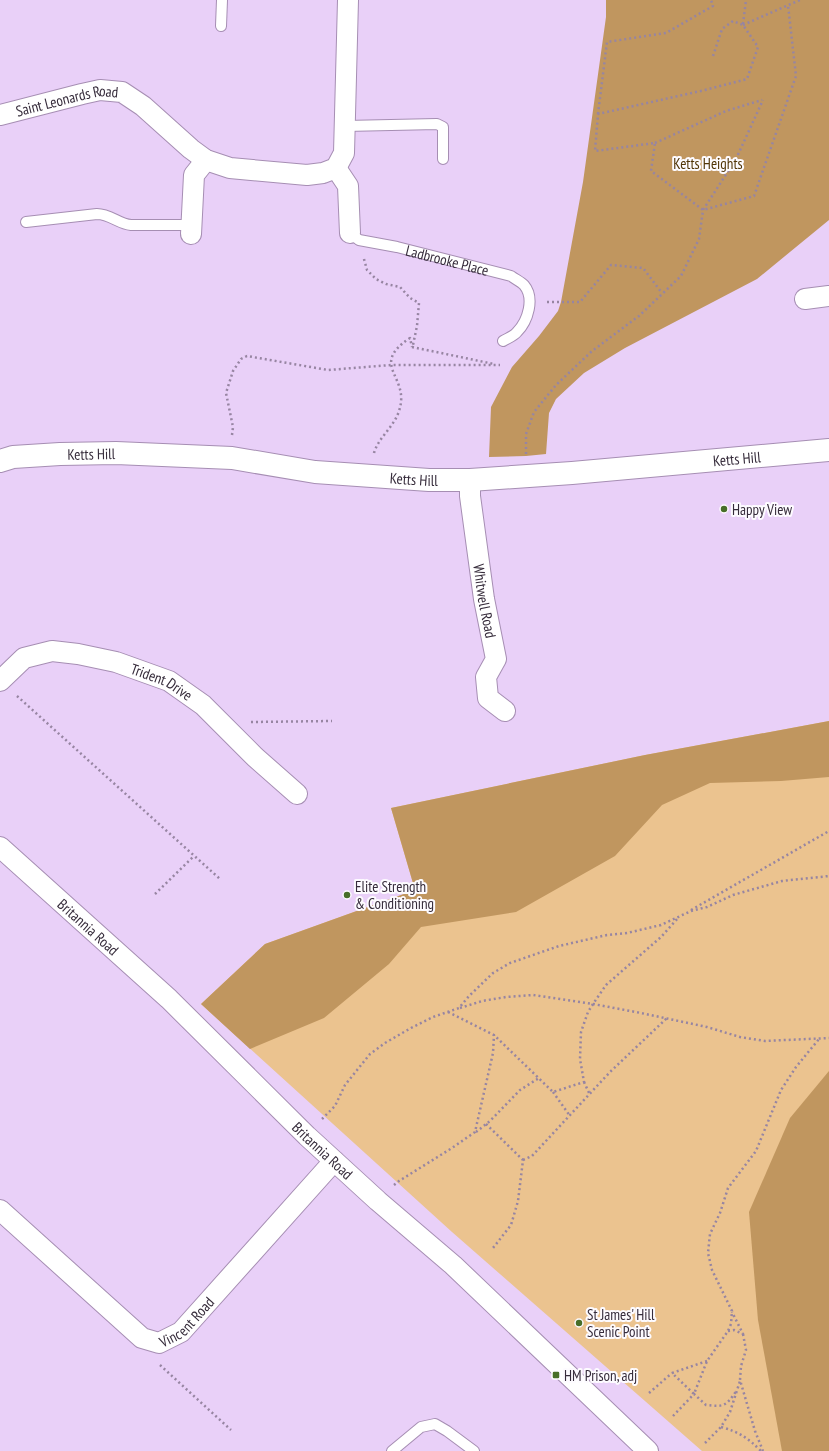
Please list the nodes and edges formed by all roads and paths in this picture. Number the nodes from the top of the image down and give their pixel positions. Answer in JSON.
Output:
{"nodes":[{"id":1,"x":222,"y":0,"type":"edge"},
{"id":2,"x":348,"y":0,"type":"edge"},
{"id":3,"x":711,"y":0,"type":"edge"},
{"id":4,"x":746,"y":0,"type":"edge"},
{"id":5,"x":800,"y":0,"type":"edge"},
{"id":6,"x":788,"y":5,"type":"junction"},
{"id":7,"x":743,"y":25,"type":"junction"},
{"id":8,"x":221,"y":26,"type":"dead end"},
{"id":9,"x":713,"y":56,"type":"dead end"},
{"id":10,"x":598,"y":114,"type":"junction"},
{"id":11,"x":0,"y":115,"type":"edge"},
{"id":12,"x":345,"y":126,"type":"junction"},
{"id":13,"x":655,"y":143,"type":"junction"},
{"id":14,"x":443,"y":159,"type":"dead end"},
{"id":15,"x":206,"y":160,"type":"junction"},
{"id":16,"x":336,"y":168,"type":"junction"},
{"id":17,"x":703,"y":210,"type":"junction"},
{"id":18,"x":26,"y":222,"type":"dead end"},
{"id":19,"x":191,"y":230,"type":"joint"},
{"id":20,"x":350,"y":233,"type":"joint"},
{"id":21,"x":365,"y":263,"type":"dead end"},
{"id":22,"x":662,"y":293,"type":"junction"},
{"id":23,"x":829,"y":296,"type":"edge"},
{"id":24,"x":805,"y":299,"type":"dead end"},
{"id":25,"x":530,"y":301,"type":"junction"},
{"id":26,"x":504,"y":340,"type":"dead end"},
{"id":27,"x":412,"y":348,"type":"junction"},
{"id":28,"x":391,"y":365,"type":"junction"},
{"id":29,"x":233,"y":427,"type":"dead end"},
{"id":30,"x":376,"y":448,"type":"dead end"},
{"id":31,"x":829,"y":450,"type":"edge"},
{"id":32,"x":0,"y":461,"type":"edge"},
{"id":33,"x":526,"y":476,"type":"junction"},
{"id":34,"x":470,"y":480,"type":"junction"},
{"id":35,"x":0,"y":681,"type":"edge"},
{"id":36,"x":505,"y":711,"type":"dead end"},
{"id":37,"x":332,"y":720,"type":"dead end"},
{"id":38,"x":224,"y":726,"type":"junction"},
{"id":39,"x":297,"y":794,"type":"dead end"},
{"id":40,"x":829,"y":831,"type":"edge"},
{"id":41,"x":0,"y":847,"type":"edge"},
{"id":42,"x":194,"y":856,"type":"junction"},
{"id":43,"x":829,"y":876,"type":"edge"},
{"id":44,"x":220,"y":879,"type":"dead end"},
{"id":45,"x":155,"y":894,"type":"dead end"},
{"id":46,"x":679,"y":917,"type":"junction"},
{"id":47,"x":593,"y":1004,"type":"junction"},
{"id":48,"x":459,"y":1008,"type":"junction"},
{"id":49,"x":448,"y":1012,"type":"junction"},
{"id":50,"x":667,"y":1018,"type":"junction"},
{"id":51,"x":494,"y":1035,"type":"junction"},
{"id":52,"x":829,"y":1038,"type":"edge"},
{"id":53,"x":819,"y":1039,"type":"junction"},
{"id":54,"x":539,"y":1078,"type":"junction"},
{"id":55,"x":584,"y":1082,"type":"junction"},
{"id":56,"x":553,"y":1092,"type":"junction"},
{"id":57,"x":590,"y":1095,"type":"junction"},
{"id":58,"x":570,"y":1116,"type":"junction"},
{"id":59,"x":486,"y":1124,"type":"junction"},
{"id":60,"x":475,"y":1132,"type":"junction"},
{"id":61,"x":307,"y":1136,"type":"junction"},
{"id":62,"x":523,"y":1160,"type":"junction"},
{"id":63,"x":334,"y":1161,"type":"junction"},
{"id":64,"x":378,"y":1201,"type":"junction"},
{"id":65,"x":0,"y":1210,"type":"edge"},
{"id":66,"x":493,"y":1248,"type":"dead end"},
{"id":67,"x":732,"y":1311,"type":"junction"},
{"id":68,"x":728,"y":1331,"type":"junction"},
{"id":69,"x":743,"y":1334,"type":"junction"},
{"id":70,"x":159,"y":1344,"type":"junction"},
{"id":71,"x":707,"y":1361,"type":"junction"},
{"id":72,"x":672,"y":1373,"type":"junction"},
{"id":73,"x":740,"y":1380,"type":"junction"},
{"id":74,"x":737,"y":1390,"type":"junction"},
{"id":75,"x":650,"y":1393,"type":"dead end"},
{"id":76,"x":694,"y":1394,"type":"junction"},
{"id":77,"x":673,"y":1416,"type":"dead end"},
{"id":78,"x":721,"y":1427,"type":"junction"},
{"id":79,"x":231,"y":1430,"type":"dead end"},
{"id":80,"x":705,"y":1443,"type":"dead end"},
{"id":81,"x":392,"y":1451,"type":"edge"},
{"id":82,"x":474,"y":1451,"type":"edge"},
{"id":83,"x":648,"y":1451,"type":"edge"},
{"id":84,"x":762,"y":1451,"type":"edge"}],
"edges":[{"from":1,"to":8,"type":"lane"},
{"from":2,"to":12,"type":"street"},
{"from":3,"to":10,"type":"path"},
{"from":4,"to":7,"type":"path"},
{"from":5,"to":6,"type":"path"},
{"from":6,"to":7,"type":"path"},
{"from":6,"to":17,"type":"path"},
{"from":7,"to":9,"type":"path"},
{"from":7,"to":10,"type":"path"},
{"from":10,"to":13,"type":"path"},
{"from":11,"to":15,"type":"street","name":"Saint Leonards Road"},
{"from":12,"to":14,"type":"lane"},
{"from":12,"to":16,"type":"street"},
{"from":13,"to":17,"type":"path"},
{"from":13,"to":17,"type":"path"},
{"from":15,"to":16,"type":"street","name":"Saint Leonards Road"},
{"from":15,"to":19,"type":"street"},
{"from":16,"to":20,"type":"street","name":"Ladbrooke Place"},
{"from":17,"to":22,"type":"path"},
{"from":18,"to":19,"type":"lane"},
{"from":20,"to":25,"type":"lane","name":"Ladbrooke Place"},
{"from":21,"to":27,"type":"path"},
{"from":22,"to":25,"type":"path"},
{"from":22,"to":33,"type":"path"},
{"from":23,"to":24,"type":"street"},
{"from":25,"to":26,"type":"lane"},
{"from":27,"to":28,"type":"path"},
{"from":27,"to":28,"type":"path"},
{"from":28,"to":29,"type":"path"},
{"from":28,"to":30,"type":"path"},
{"from":31,"to":33,"type":"main road","name":"Ketts Hill"},
{"from":32,"to":34,"type":"main road","name":"Ketts Hill"},
{"from":33,"to":34,"type":"main road","name":"Ketts Hill"},
{"from":34,"to":36,"type":"street","name":"Whitwell Road"},
{"from":35,"to":38,"type":"street","name":"Trident Drive"},
{"from":35,"to":42,"type":"path"},
{"from":37,"to":38,"type":"path"},
{"from":38,"to":39,"type":"street","name":"Trident Drive"},
{"from":40,"to":46,"type":"path"},
{"from":41,"to":61,"type":"street","name":"Britannia Road"},
{"from":42,"to":44,"type":"path"},
{"from":42,"to":45,"type":"path"},
{"from":43,"to":46,"type":"path"},
{"from":46,"to":47,"type":"path"},
{"from":46,"to":48,"type":"path"},
{"from":47,"to":48,"type":"path"},
{"from":47,"to":50,"type":"path"},
{"from":47,"to":55,"type":"path"},
{"from":48,"to":49,"type":"path"},
{"from":49,"to":51,"type":"path"},
{"from":49,"to":61,"type":"path"},
{"from":50,"to":53,"type":"path"},
{"from":50,"to":57,"type":"path"},
{"from":51,"to":54,"type":"path"},
{"from":51,"to":60,"type":"path"},
{"from":52,"to":53,"type":"path"},
{"from":53,"to":67,"type":"path"},
{"from":54,"to":56,"type":"path"},
{"from":54,"to":59,"type":"path"},
{"from":55,"to":56,"type":"path"},
{"from":55,"to":57,"type":"path"},
{"from":56,"to":58,"type":"path"},
{"from":57,"to":58,"type":"path"},
{"from":58,"to":62,"type":"path"},
{"from":59,"to":60,"type":"path"},
{"from":59,"to":62,"type":"path"},
{"from":60,"to":64,"type":"path"},
{"from":61,"to":63,"type":"street","name":"Britannia Road"},
{"from":62,"to":66,"type":"path"},
{"from":63,"to":64,"type":"street","name":"Britannia Road"},
{"from":63,"to":70,"type":"street","name":"Vincent Road"},
{"from":64,"to":83,"type":"street","name":"Britannia Road"},
{"from":65,"to":70,"type":"street","name":"Vincent Road"},
{"from":67,"to":68,"type":"path"},
{"from":67,"to":69,"type":"path"},
{"from":68,"to":69,"type":"path"},
{"from":68,"to":71,"type":"path"},
{"from":69,"to":73,"type":"path"},
{"from":70,"to":79,"type":"path"},
{"from":71,"to":72,"type":"path"},
{"from":71,"to":76,"type":"path"},
{"from":72,"to":75,"type":"path"},
{"from":72,"to":76,"type":"path"},
{"from":73,"to":74,"type":"path"},
{"from":73,"to":84,"type":"path"},
{"from":74,"to":76,"type":"path"},
{"from":74,"to":78,"type":"path"},
{"from":76,"to":77,"type":"path"},
{"from":78,"to":80,"type":"path"},
{"from":78,"to":84,"type":"path"},
{"from":81,"to":82,"type":"lane"}]}
